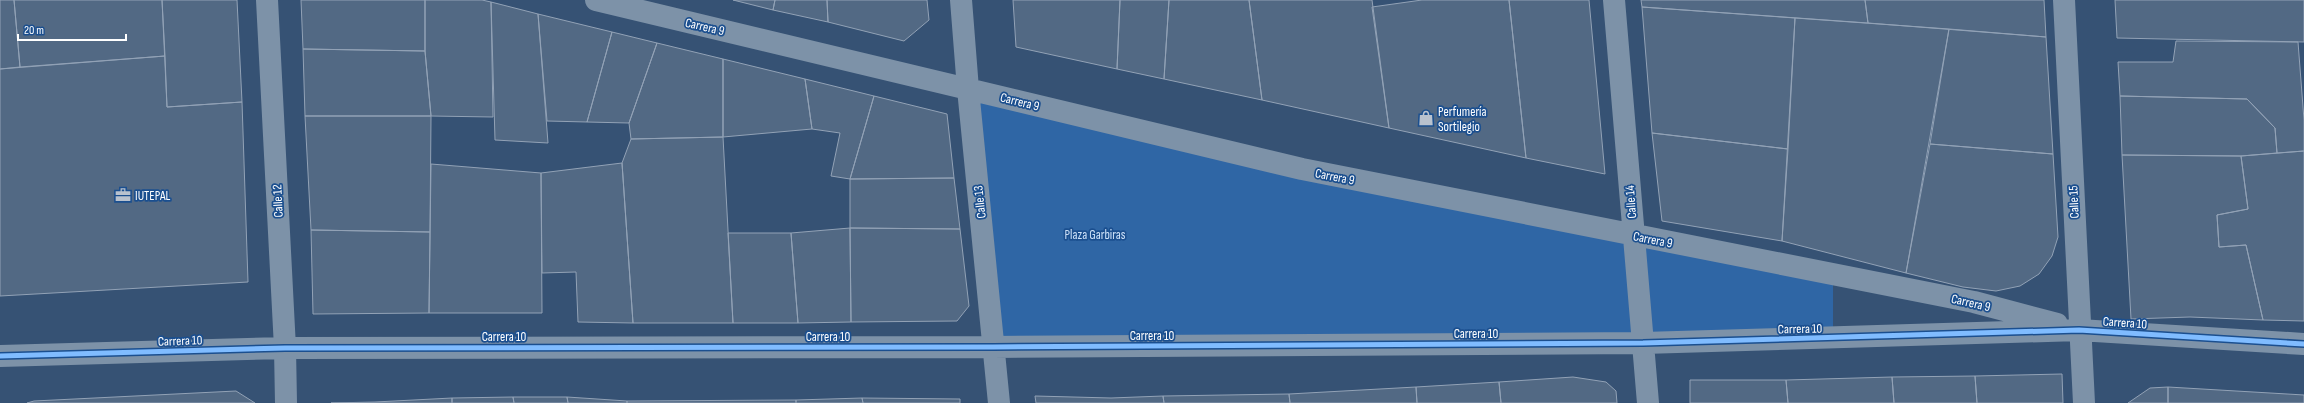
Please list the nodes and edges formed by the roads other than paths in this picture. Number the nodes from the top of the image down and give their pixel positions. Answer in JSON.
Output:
{"nodes":[{"id":1,"x":266,"y":0,"type":"edge"},
{"id":2,"x":596,"y":0,"type":"edge"},
{"id":3,"x":961,"y":0,"type":"edge"},
{"id":4,"x":1614,"y":0,"type":"edge"},
{"id":5,"x":2064,"y":0,"type":"edge"},
{"id":6,"x":968,"y":89,"type":"junction"},
{"id":7,"x":1633,"y":234,"type":"junction"},
{"id":8,"x":2079,"y":330,"type":"junction"},
{"id":9,"x":1643,"y":343,"type":"junction"},
{"id":10,"x":2304,"y":344,"type":"edge"},
{"id":11,"x":993,"y":347,"type":"junction"},
{"id":12,"x":285,"y":348,"type":"junction"},
{"id":13,"x":0,"y":356,"type":"edge"},
{"id":14,"x":286,"y":403,"type":"edge"},
{"id":15,"x":999,"y":403,"type":"edge"},
{"id":16,"x":1648,"y":403,"type":"edge"},
{"id":17,"x":2084,"y":403,"type":"edge"}],
"edges":[{"from":1,"to":12,"type":"street","name":"Calle 12"},
{"from":2,"to":6,"type":"street","name":"Carrera 9"},
{"from":3,"to":6,"type":"street","name":"Calle 13"},
{"from":4,"to":7,"type":"street","name":"Calle 14"},
{"from":5,"to":8,"type":"street","name":"Calle 15"},
{"from":6,"to":7,"type":"street","name":"Carrera 9"},
{"from":6,"to":11,"type":"street","name":"Calle 13"},
{"from":7,"to":8,"type":"street","name":"Carrera 9"},
{"from":7,"to":9,"type":"street","name":"Calle 14"},
{"from":8,"to":9,"type":"street","name":"Carrera 10"},
{"from":8,"to":10,"type":"street","name":"Carrera 10"},
{"from":8,"to":17,"type":"street","name":"Calle 15"},
{"from":9,"to":11,"type":"street","name":"Carrera 10"},
{"from":9,"to":16,"type":"street","name":"Calle 14"},
{"from":11,"to":12,"type":"street","name":"Carrera 10"},
{"from":11,"to":15,"type":"street","name":"Calle 13"},
{"from":12,"to":13,"type":"street","name":"Carrera 10"},
{"from":12,"to":14,"type":"street","name":"Calle 12"}]}
